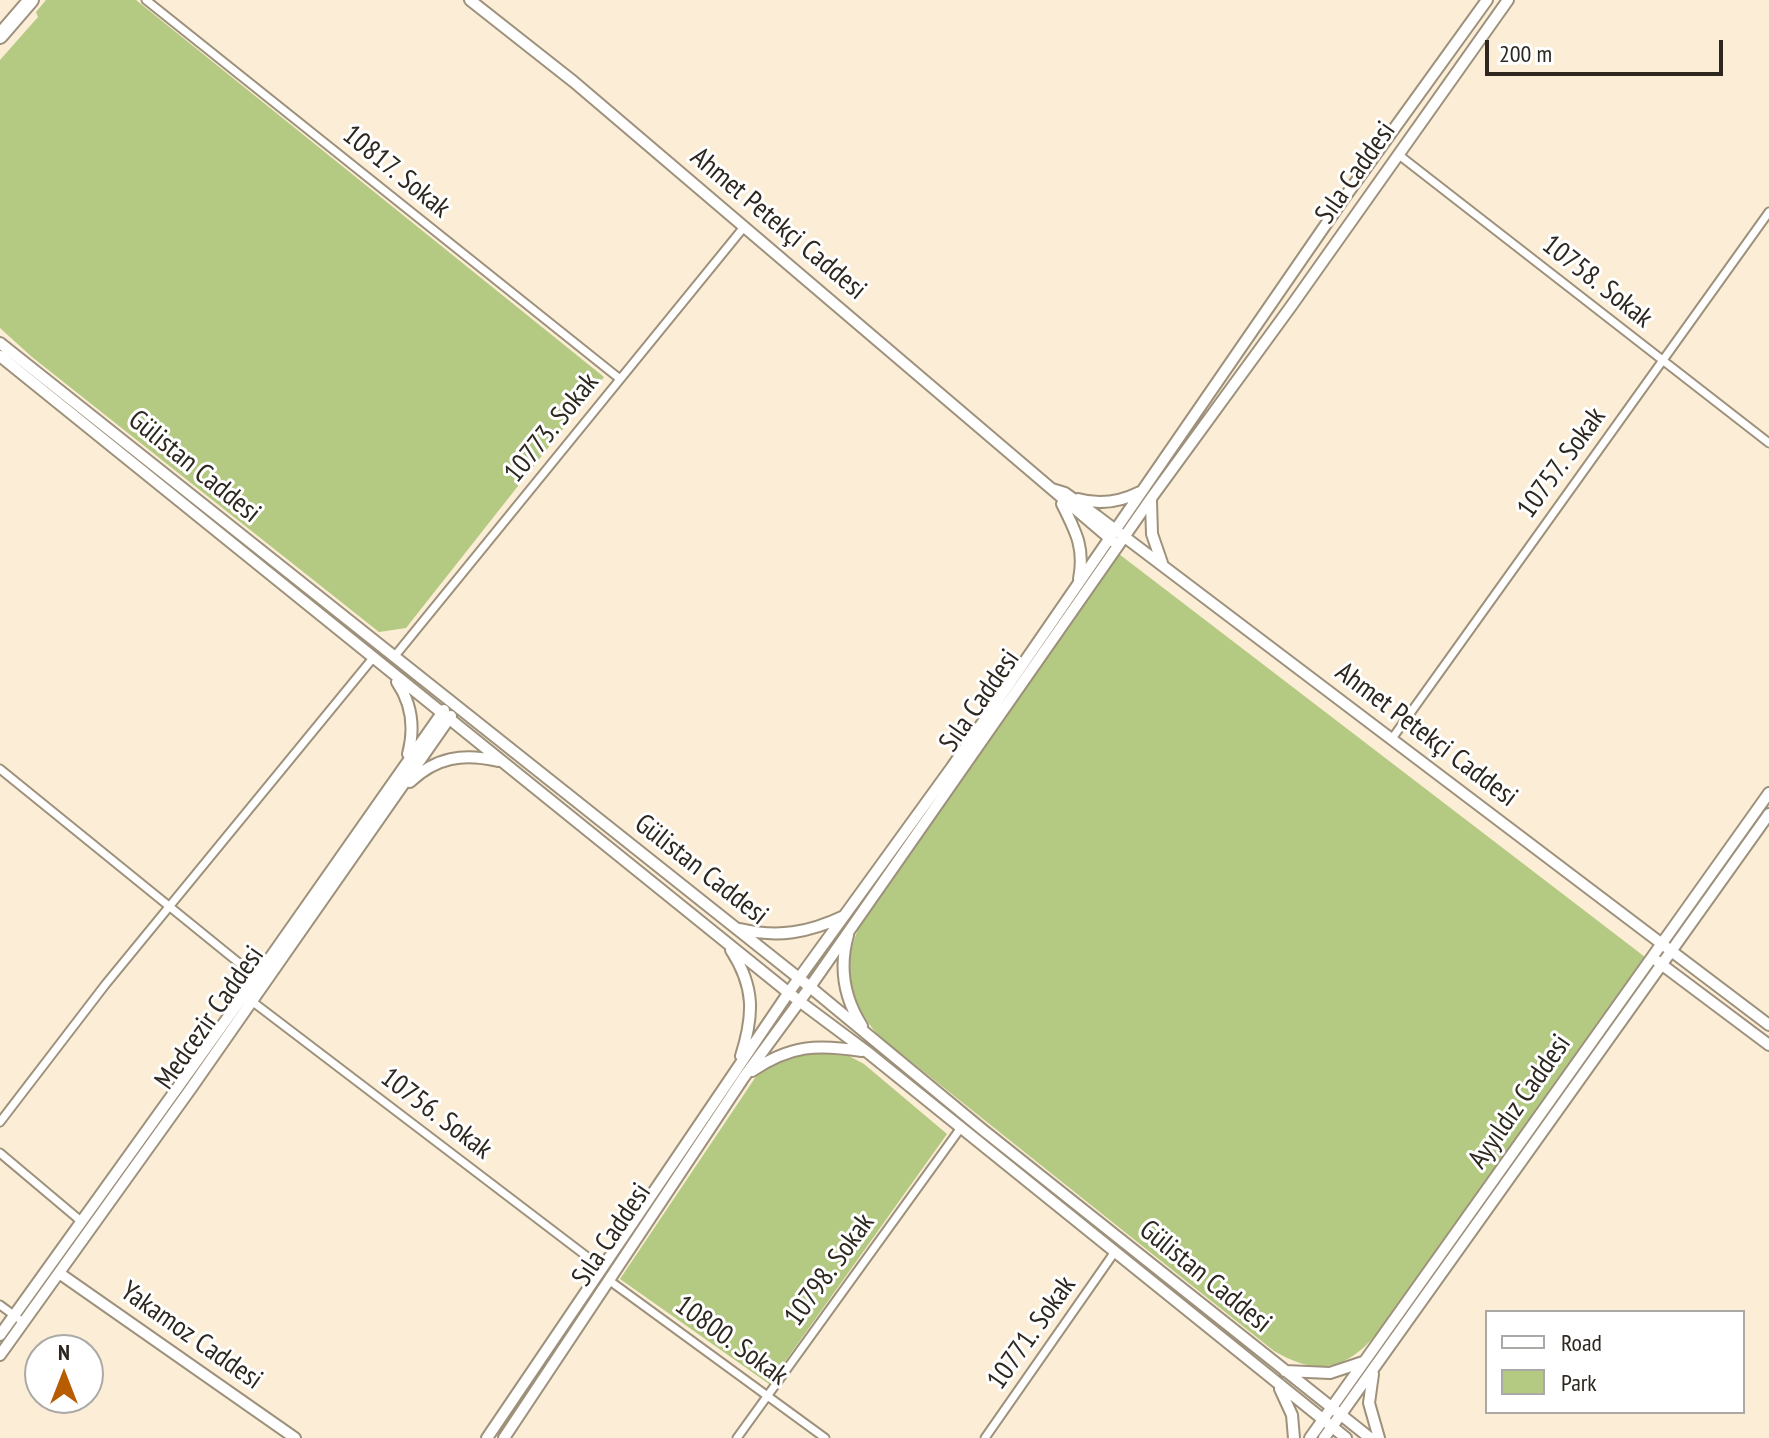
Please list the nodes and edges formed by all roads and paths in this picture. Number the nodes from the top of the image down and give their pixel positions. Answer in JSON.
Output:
{"nodes":[{"id":1,"x":19,"y":0,"type":"edge"},
{"id":2,"x":31,"y":0,"type":"edge"},
{"id":3,"x":146,"y":0,"type":"edge"},
{"id":4,"x":470,"y":0,"type":"edge"},
{"id":5,"x":1487,"y":0,"type":"edge"},
{"id":6,"x":1508,"y":0,"type":"edge"},
{"id":7,"x":0,"y":22,"type":"edge"},
{"id":8,"x":0,"y":36,"type":"edge"},
{"id":9,"x":1399,"y":155,"type":"junction"},
{"id":10,"x":1769,"y":212,"type":"edge"},
{"id":11,"x":744,"y":227,"type":"junction"},
{"id":12,"x":0,"y":343,"type":"edge"},
{"id":13,"x":0,"y":356,"type":"edge"},
{"id":14,"x":1663,"y":361,"type":"junction"},
{"id":15,"x":620,"y":379,"type":"junction"},
{"id":16,"x":1769,"y":443,"type":"edge"},
{"id":17,"x":1146,"y":494,"type":"junction"},
{"id":18,"x":1062,"y":496,"type":"junction"},
{"id":19,"x":1116,"y":538,"type":"junction"},
{"id":20,"x":1165,"y":568,"type":"junction"},
{"id":21,"x":1078,"y":584,"type":"junction"},
{"id":22,"x":394,"y":657,"type":"junction"},
{"id":23,"x":373,"y":658,"type":"junction"},
{"id":24,"x":389,"y":670,"type":"junction"},
{"id":25,"x":454,"y":705,"type":"junction"},
{"id":26,"x":445,"y":716,"type":"junction"},
{"id":27,"x":1391,"y":740,"type":"junction"},
{"id":28,"x":502,"y":762,"type":"junction"},
{"id":29,"x":405,"y":765,"type":"junction"},
{"id":30,"x":0,"y":769,"type":"edge"},
{"id":31,"x":1769,"y":793,"type":"edge"},
{"id":32,"x":397,"y":794,"type":"junction"},
{"id":33,"x":1769,"y":814,"type":"edge"},
{"id":34,"x":168,"y":907,"type":"junction"},
{"id":35,"x":845,"y":915,"type":"junction"},
{"id":36,"x":850,"y":927,"type":"junction"},
{"id":37,"x":735,"y":928,"type":"junction"},
{"id":38,"x":725,"y":941,"type":"junction"},
{"id":39,"x":1662,"y":944,"type":"junction"},
{"id":40,"x":1672,"y":951,"type":"junction"},
{"id":41,"x":1657,"y":960,"type":"junction"},
{"id":42,"x":799,"y":979,"type":"junction"},
{"id":43,"x":260,"y":980,"type":"junction"},
{"id":44,"x":810,"y":987,"type":"junction"},
{"id":45,"x":789,"y":992,"type":"junction"},
{"id":46,"x":248,"y":998,"type":"junction"},
{"id":47,"x":799,"y":1001,"type":"junction"},
{"id":48,"x":1769,"y":1025,"type":"edge"},
{"id":49,"x":870,"y":1037,"type":"junction"},
{"id":50,"x":1769,"y":1045,"type":"edge"},
{"id":51,"x":866,"y":1051,"type":"junction"},
{"id":52,"x":741,"y":1072,"type":"junction"},
{"id":53,"x":0,"y":1122,"type":"edge"},
{"id":54,"x":960,"y":1129,"type":"junction"},
{"id":55,"x":0,"y":1153,"type":"edge"},
{"id":56,"x":82,"y":1222,"type":"junction"},
{"id":57,"x":1114,"y":1253,"type":"junction"},
{"id":58,"x":602,"y":1268,"type":"junction"},
{"id":59,"x":59,"y":1273,"type":"junction"},
{"id":60,"x":610,"y":1281,"type":"junction"},
{"id":61,"x":0,"y":1305,"type":"edge"},
{"id":62,"x":18,"y":1319,"type":"junction"},
{"id":63,"x":0,"y":1335,"type":"edge"},
{"id":64,"x":0,"y":1355,"type":"edge"},
{"id":65,"x":1371,"y":1363,"type":"junction"},
{"id":66,"x":1284,"y":1371,"type":"junction"},
{"id":67,"x":1274,"y":1381,"type":"junction"},
{"id":68,"x":767,"y":1395,"type":"junction"},
{"id":69,"x":1337,"y":1410,"type":"junction"},
{"id":70,"x":1328,"y":1424,"type":"junction"},
{"id":71,"x":295,"y":1438,"type":"edge"},
{"id":72,"x":487,"y":1438,"type":"edge"},
{"id":73,"x":504,"y":1438,"type":"edge"},
{"id":74,"x":737,"y":1438,"type":"edge"},
{"id":75,"x":825,"y":1438,"type":"edge"},
{"id":76,"x":985,"y":1438,"type":"edge"},
{"id":77,"x":1294,"y":1438,"type":"edge"},
{"id":78,"x":1310,"y":1438,"type":"edge"},
{"id":79,"x":1324,"y":1438,"type":"edge"},
{"id":80,"x":1346,"y":1438,"type":"edge"},
{"id":81,"x":1370,"y":1438,"type":"edge"},
{"id":82,"x":1379,"y":1438,"type":"edge"}],
"edges":[{"from":1,"to":7,"type":"highway"},
{"from":2,"to":8,"type":"highway"},
{"from":3,"to":15,"type":"street","name":"10817. Sokak"},
{"from":4,"to":11,"type":"street","name":"Ahmet Petekçi Caddesi"},
{"from":5,"to":17,"type":"street","name":"Sıla Caddesi"},
{"from":6,"to":9,"type":"street","name":"Sıla Caddesi"},
{"from":9,"to":14,"type":"street","name":"10758. Sokak"},
{"from":9,"to":17,"type":"street","name":"Sıla Caddesi"},
{"from":10,"to":14,"type":"street","name":"10757. Sokak"},
{"from":11,"to":15,"type":"street","name":"10773. Sokak"},
{"from":11,"to":18,"type":"street","name":"Ahmet Petekçi Caddesi"},
{"from":12,"to":22,"type":"street","name":"Gülistan Caddesi"},
{"from":13,"to":23,"type":"street","name":"Gülistan Caddesi"},
{"from":14,"to":16,"type":"street","name":"10758. Sokak"},
{"from":14,"to":27,"type":"street","name":"10757. Sokak"},
{"from":15,"to":22,"type":"street","name":"10773. Sokak"},
{"from":17,"to":18,"type":"street"},
{"from":17,"to":19,"type":"street","name":"Sıla Caddesi"},
{"from":17,"to":20,"type":"street"},
{"from":18,"to":19,"type":"street","name":"Ahmet Petekçi Caddesi"},
{"from":18,"to":21,"type":"street"},
{"from":19,"to":20,"type":"street","name":"Ahmet Petekçi Caddesi"},
{"from":19,"to":21,"type":"street","name":"Sıla Caddesi"},
{"from":19,"to":36,"type":"street","name":"Sıla Caddesi"},
{"from":20,"to":27,"type":"street","name":"Ahmet Petekçi Caddesi"},
{"from":21,"to":35,"type":"street","name":"Sıla Caddesi"},
{"from":22,"to":25,"type":"street","name":"Gülistan Caddesi"},
{"from":23,"to":24,"type":"street","name":"Gülistan Caddesi"},
{"from":23,"to":34,"type":"street"},
{"from":24,"to":26,"type":"street","name":"Gülistan Caddesi"},
{"from":24,"to":29,"type":"street"},
{"from":25,"to":26,"type":"street","name":"Medcezir Caddesi"},
{"from":25,"to":37,"type":"street","name":"Gülistan Caddesi"},
{"from":26,"to":28,"type":"street","name":"Gülistan Caddesi"},
{"from":26,"to":29,"type":"street","name":"Medcezir Caddesi"},
{"from":26,"to":32,"type":"street","name":"Medcezir Caddesi"},
{"from":27,"to":39,"type":"street","name":"Ahmet Petekçi Caddesi"},
{"from":28,"to":32,"type":"street"},
{"from":28,"to":38,"type":"street","name":"Gülistan Caddesi"},
{"from":29,"to":43,"type":"street","name":"Medcezir Caddesi"},
{"from":30,"to":34,"type":"street"},
{"from":31,"to":39,"type":"street","name":"Ayyıldız Caddesi"},
{"from":32,"to":43,"type":"street","name":"Medcezir Caddesi"},
{"from":33,"to":40,"type":"street","name":"Ayyıldız Caddesi"},
{"from":34,"to":43,"type":"street"},
{"from":34,"to":53,"type":"street"},
{"from":35,"to":37,"type":"street"},
{"from":35,"to":42,"type":"street","name":"Sıla Caddesi"},
{"from":36,"to":44,"type":"street","name":"Sıla Caddesi"},
{"from":36,"to":49,"type":"street"},
{"from":37,"to":42,"type":"street","name":"Gülistan Caddesi"},
{"from":38,"to":45,"type":"street","name":"Gülistan Caddesi"},
{"from":38,"to":52,"type":"street"},
{"from":39,"to":40,"type":"street","name":"Ahmet Petekçi Caddesi"},
{"from":39,"to":41,"type":"street","name":"Ayyıldız Caddesi"},
{"from":40,"to":41,"type":"street","name":"Ayyıldız Caddesi"},
{"from":40,"to":48,"type":"street","name":"Ahmet Petekçi Caddesi"},
{"from":41,"to":50,"type":"street"},
{"from":41,"to":65,"type":"street","name":"Ayyıldız Caddesi"},
{"from":42,"to":44,"type":"street","name":"Gülistan Caddesi"},
{"from":42,"to":45,"type":"street","name":"Sıla Caddesi"},
{"from":43,"to":46,"type":"street","name":"Medcezir Caddesi"},
{"from":44,"to":47,"type":"street","name":"Sıla Caddesi"},
{"from":44,"to":49,"type":"street","name":"Gülistan Caddesi"},
{"from":45,"to":47,"type":"street","name":"Gülistan Caddesi"},
{"from":45,"to":52,"type":"street","name":"Sıla Caddesi"},
{"from":46,"to":56,"type":"street","name":"Medcezir Caddesi"},
{"from":46,"to":58,"type":"street","name":"10756. Sokak"},
{"from":46,"to":59,"type":"street","name":"Medcezir Caddesi"},
{"from":47,"to":51,"type":"street","name":"Gülistan Caddesi"},
{"from":47,"to":52,"type":"street","name":"Sıla Caddesi"},
{"from":49,"to":66,"type":"street","name":"Gülistan Caddesi"},
{"from":51,"to":52,"type":"street"},
{"from":51,"to":54,"type":"street","name":"Gülistan Caddesi"},
{"from":52,"to":58,"type":"street"},
{"from":52,"to":60,"type":"street","name":"Sıla Caddesi"},
{"from":54,"to":57,"type":"street","name":"Gülistan Caddesi"},
{"from":54,"to":68,"type":"street","name":"10798. Sokak"},
{"from":55,"to":56,"type":"street"},
{"from":56,"to":62,"type":"street","name":"Medcezir Caddesi"},
{"from":57,"to":67,"type":"street","name":"Gülistan Caddesi"},
{"from":57,"to":76,"type":"street","name":"10771. Sokak"},
{"from":58,"to":72,"type":"street"},
{"from":59,"to":62,"type":"street","name":"Medcezir Caddesi"},
{"from":59,"to":71,"type":"street","name":"Yakamoz Caddesi"},
{"from":60,"to":68,"type":"street","name":"10800. Sokak"},
{"from":60,"to":73,"type":"street","name":"Sıla Caddesi"},
{"from":61,"to":62,"type":"street"},
{"from":62,"to":63,"type":"street","name":"Medcezir Caddesi"},
{"from":62,"to":64,"type":"street","name":"Medcezir Caddesi"},
{"from":65,"to":66,"type":"street"},
{"from":65,"to":69,"type":"street","name":"Ayyıldız Caddesi"},
{"from":65,"to":82,"type":"street"},
{"from":66,"to":69,"type":"street","name":"Gülistan Caddesi"},
{"from":67,"to":70,"type":"street","name":"Gülistan Caddesi"},
{"from":67,"to":77,"type":"street"},
{"from":68,"to":74,"type":"street","name":"10798. Sokak"},
{"from":68,"to":75,"type":"street","name":"10800. Sokak"},
{"from":69,"to":70,"type":"street","name":"Ayyıldız Caddesi"},
{"from":69,"to":81,"type":"street","name":"Gülistan Caddesi"},
{"from":70,"to":78,"type":"street","name":"Ayyıldız Caddesi"},
{"from":70,"to":79,"type":"street","name":"Ayyıldız Caddesi"},
{"from":70,"to":80,"type":"street","name":"Gülistan Caddesi"}]}
